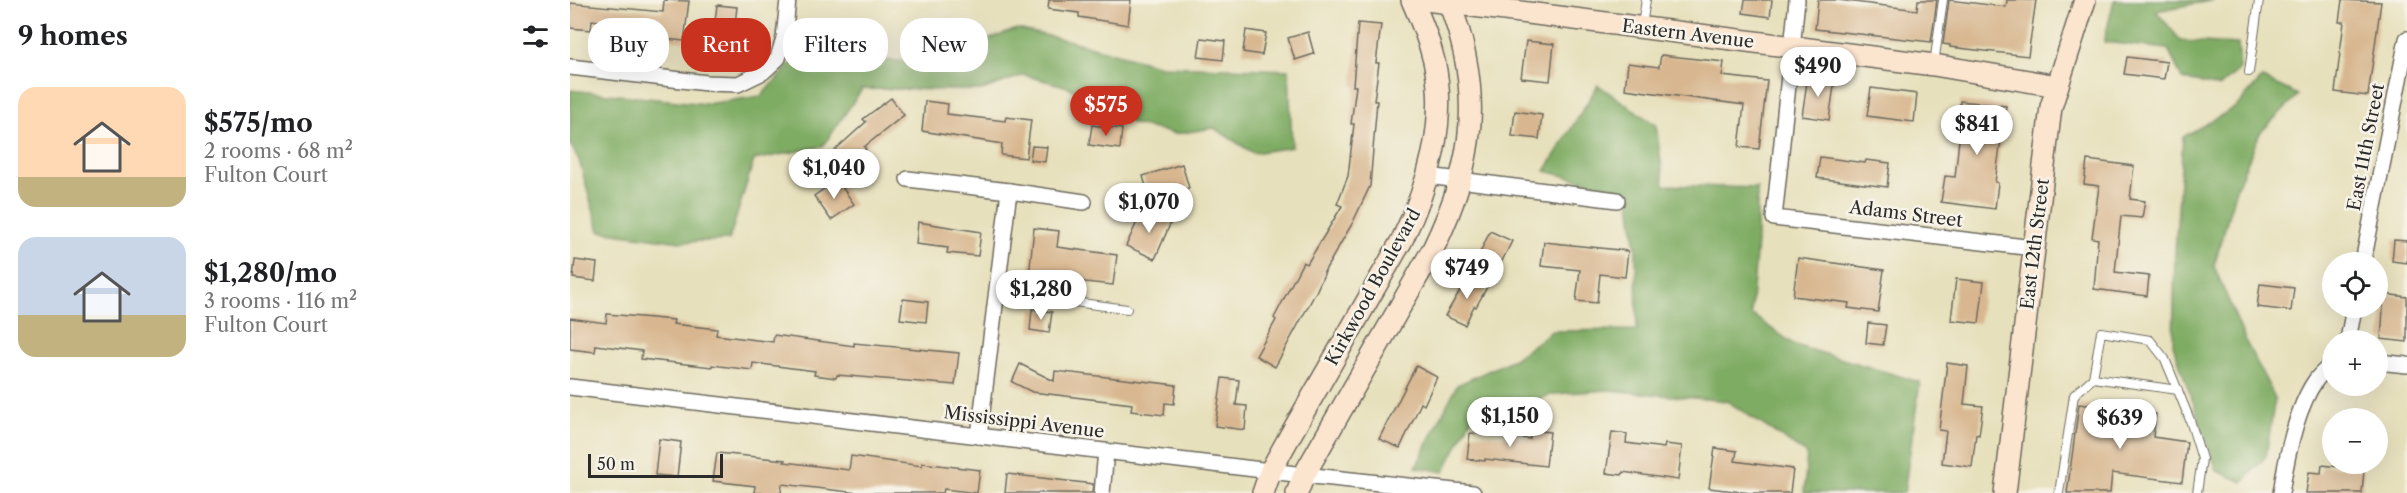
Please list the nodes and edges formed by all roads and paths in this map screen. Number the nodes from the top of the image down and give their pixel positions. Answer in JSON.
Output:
{"nodes":[{"id":1,"x":788,"y":0,"type":"edge"},
{"id":2,"x":1412,"y":0,"type":"edge"},
{"id":3,"x":1426,"y":0,"type":"edge"},
{"id":4,"x":1646,"y":0,"type":"edge"},
{"id":5,"x":1797,"y":0,"type":"edge"},
{"id":6,"x":1943,"y":0,"type":"edge"},
{"id":7,"x":2085,"y":0,"type":"edge"},
{"id":8,"x":2259,"y":0,"type":"edge"},
{"id":9,"x":1449,"y":2,"type":"edge"},
{"id":10,"x":1496,"y":5,"type":"edge"},
{"id":11,"x":1642,"y":29,"type":"junction"},
{"id":12,"x":2407,"y":39,"type":"edge"},
{"id":13,"x":1791,"y":46,"type":"junction"},
{"id":14,"x":1934,"y":65,"type":"junction"},
{"id":15,"x":570,"y":67,"type":"edge"},
{"id":16,"x":2249,"y":72,"type":"dead end"},
{"id":17,"x":2057,"y":86,"type":"junction"},
{"id":18,"x":1428,"y":176,"type":"junction"},
{"id":19,"x":908,"y":179,"type":"dead end"},
{"id":20,"x":1460,"y":180,"type":"junction"},
{"id":21,"x":1009,"y":191,"type":"junction"},
{"id":22,"x":1617,"y":200,"type":"dead end"},
{"id":23,"x":1084,"y":202,"type":"dead end"},
{"id":24,"x":2034,"y":248,"type":"junction"},
{"id":25,"x":2365,"y":252,"type":"edge"},
{"id":26,"x":997,"y":292,"type":"junction"},
{"id":27,"x":1127,"y":309,"type":"dead end"},
{"id":28,"x":2388,"y":363,"type":"edge"},
{"id":29,"x":2407,"y":365,"type":"edge"},
{"id":30,"x":2322,"y":374,"type":"edge"},
{"id":31,"x":2093,"y":378,"type":"junction"},
{"id":32,"x":570,"y":387,"type":"edge"},
{"id":33,"x":2178,"y":390,"type":"junction"},
{"id":34,"x":978,"y":436,"type":"junction"},
{"id":35,"x":1106,"y":452,"type":"junction"},
{"id":36,"x":1271,"y":470,"type":"junction"},
{"id":37,"x":1300,"y":484,"type":"edge"},
{"id":38,"x":1102,"y":493,"type":"edge"},
{"id":39,"x":1263,"y":493,"type":"edge"},
{"id":40,"x":1473,"y":493,"type":"edge"},
{"id":41,"x":2005,"y":493,"type":"edge"},
{"id":42,"x":2059,"y":493,"type":"edge"},
{"id":43,"x":2197,"y":493,"type":"edge"},
{"id":44,"x":2281,"y":493,"type":"edge"}],
"edges":[{"from":1,"to":15,"type":"street"},
{"from":2,"to":18,"type":"street","name":"Kirkwood Boulevard"},
{"from":3,"to":9,"type":"street","name":"Eastern Avenue"},
{"from":4,"to":11,"type":"lane"},
{"from":5,"to":13,"type":"street"},
{"from":6,"to":14,"type":"lane"},
{"from":7,"to":17,"type":"street","name":"East 12th Street"},
{"from":8,"to":16,"type":"lane"},
{"from":9,"to":10,"type":"street","name":"Eastern Avenue"},
{"from":9,"to":20,"type":"street","name":"Kirkwood Boulevard"},
{"from":10,"to":11,"type":"street","name":"Eastern Avenue"},
{"from":11,"to":13,"type":"street","name":"Eastern Avenue"},
{"from":12,"to":25,"type":"street","name":"East 11th Street"},
{"from":13,"to":14,"type":"street","name":"Eastern Avenue"},
{"from":13,"to":24,"type":"street","name":"Adams Street"},
{"from":14,"to":17,"type":"street","name":"Eastern Avenue"},
{"from":17,"to":24,"type":"street","name":"East 12th Street"},
{"from":18,"to":20,"type":"street"},
{"from":18,"to":36,"type":"street","name":"Kirkwood Boulevard"},
{"from":19,"to":21,"type":"street"},
{"from":20,"to":22,"type":"street"},
{"from":20,"to":37,"type":"street","name":"Kirkwood Boulevard"},
{"from":21,"to":23,"type":"street"},
{"from":21,"to":26,"type":"street"},
{"from":24,"to":41,"type":"street","name":"East 12th Street"},
{"from":26,"to":27,"type":"lane"},
{"from":26,"to":34,"type":"street"},
{"from":28,"to":29,"type":"street"},
{"from":30,"to":44,"type":"street"},
{"from":31,"to":33,"type":"lane"},
{"from":31,"to":33,"type":"lane"},
{"from":31,"to":42,"type":"lane"},
{"from":32,"to":34,"type":"street","name":"Mississippi Avenue"},
{"from":33,"to":43,"type":"lane"},
{"from":34,"to":35,"type":"street","name":"Mississippi Avenue"},
{"from":35,"to":36,"type":"street","name":"Mississippi Avenue"},
{"from":35,"to":38,"type":"street"},
{"from":36,"to":37,"type":"street","name":"Mississippi Avenue"},
{"from":36,"to":39,"type":"street","name":"Kirkwood Boulevard"},
{"from":37,"to":40,"type":"street","name":"Mississippi Avenue"}]}
